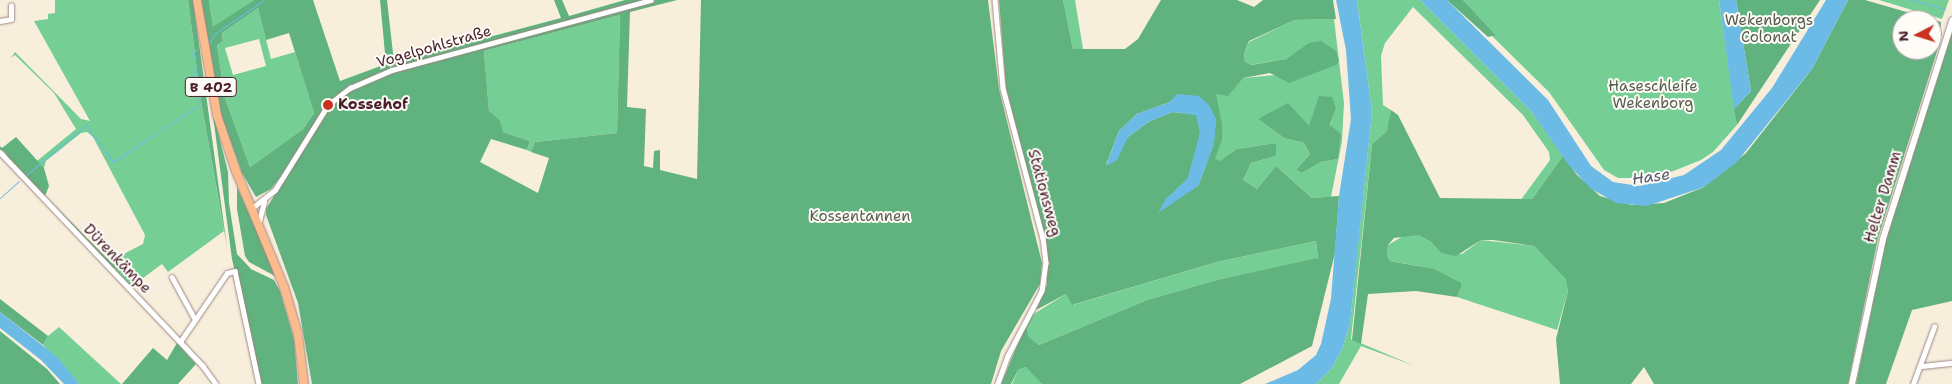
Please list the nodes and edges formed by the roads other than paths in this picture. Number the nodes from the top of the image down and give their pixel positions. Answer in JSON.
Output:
{"nodes":[{"id":1,"x":197,"y":0,"type":"edge"},
{"id":2,"x":651,"y":0,"type":"edge"},
{"id":3,"x":995,"y":0,"type":"edge"},
{"id":4,"x":11,"y":6,"type":"dead end"},
{"id":5,"x":0,"y":21,"type":"edge"},
{"id":6,"x":1951,"y":25,"type":"edge"},
{"id":7,"x":0,"y":152,"type":"edge"},
{"id":8,"x":264,"y":201,"type":"junction"},
{"id":9,"x":252,"y":208,"type":"junction"},
{"id":10,"x":258,"y":224,"type":"junction"},
{"id":11,"x":172,"y":277,"type":"dead end"},
{"id":12,"x":195,"y":319,"type":"junction"},
{"id":13,"x":1934,"y":327,"type":"dead end"},
{"id":14,"x":180,"y":342,"type":"junction"},
{"id":15,"x":1952,"y":363,"type":"edge"},
{"id":16,"x":1922,"y":366,"type":"junction"},
{"id":17,"x":216,"y":384,"type":"edge"},
{"id":18,"x":259,"y":384,"type":"edge"},
{"id":19,"x":304,"y":384,"type":"edge"},
{"id":20,"x":998,"y":384,"type":"edge"},
{"id":21,"x":1852,"y":384,"type":"edge"},
{"id":22,"x":1913,"y":384,"type":"edge"}],
"edges":[{"from":1,"to":9,"type":"main road","number":"B 402"},
{"from":2,"to":8,"type":"street","name":"Vogelpohlstraße"},
{"from":3,"to":20,"type":"street","name":"Stationsweg"},
{"from":4,"to":5,"type":"street"},
{"from":6,"to":21,"type":"street","name":"Helter Damm"},
{"from":7,"to":14,"type":"street","name":"Dürenkämpe"},
{"from":8,"to":9,"type":"street","name":"Vogelpohlstraße"},
{"from":8,"to":10,"type":"street"},
{"from":9,"to":10,"type":"main road","number":"B 402"},
{"from":10,"to":19,"type":"main road","number":"B 402"},
{"from":11,"to":12,"type":"street"},
{"from":12,"to":14,"type":"street"},
{"from":12,"to":18,"type":"street"},
{"from":13,"to":16,"type":"street"},
{"from":14,"to":17,"type":"street","name":"Dürenkämpe"},
{"from":15,"to":16,"type":"street"},
{"from":16,"to":22,"type":"street"}]}
